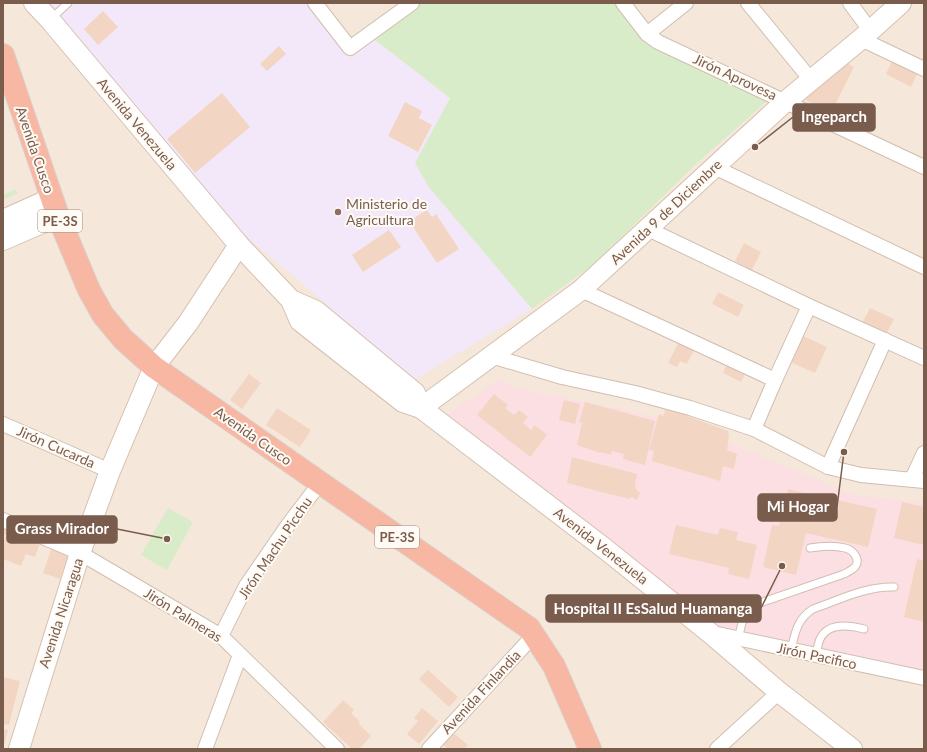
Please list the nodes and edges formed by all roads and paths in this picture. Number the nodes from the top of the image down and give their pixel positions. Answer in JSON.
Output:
{"nodes":[{"id":1,"x":34,"y":3,"type":"edge"},
{"id":2,"x":68,"y":3,"type":"edge"},
{"id":3,"x":315,"y":3,"type":"edge"},
{"id":4,"x":412,"y":3,"type":"edge"},
{"id":5,"x":623,"y":3,"type":"edge"},
{"id":6,"x":686,"y":3,"type":"edge"},
{"id":7,"x":748,"y":3,"type":"edge"},
{"id":8,"x":850,"y":3,"type":"edge"},
{"id":9,"x":901,"y":3,"type":"edge"},
{"id":10,"x":50,"y":20,"type":"junction"},
{"id":11,"x":647,"y":34,"type":"junction"},
{"id":12,"x":866,"y":35,"type":"junction"},
{"id":13,"x":3,"y":55,"type":"edge"},
{"id":14,"x":924,"y":69,"type":"edge"},
{"id":15,"x":811,"y":80,"type":"junction"},
{"id":16,"x":786,"y":101,"type":"junction"},
{"id":17,"x":714,"y":167,"type":"junction"},
{"id":18,"x":924,"y":167,"type":"edge"},
{"id":19,"x":55,"y":207,"type":"junction"},
{"id":20,"x":3,"y":220,"type":"edge"},
{"id":21,"x":648,"y":229,"type":"junction"},
{"id":22,"x":3,"y":240,"type":"edge"},
{"id":23,"x":239,"y":245,"type":"junction"},
{"id":24,"x":924,"y":267,"type":"edge"},
{"id":25,"x":581,"y":290,"type":"junction"},
{"id":26,"x":809,"y":306,"type":"junction"},
{"id":27,"x":885,"y":340,"type":"junction"},
{"id":28,"x":491,"y":356,"type":"junction"},
{"id":29,"x":924,"y":358,"type":"edge"},
{"id":30,"x":154,"y":367,"type":"junction"},
{"id":31,"x":774,"y":380,"type":"junction"},
{"id":32,"x":421,"y":408,"type":"junction"},
{"id":33,"x":3,"y":424,"type":"edge"},
{"id":34,"x":754,"y":429,"type":"junction"},
{"id":35,"x":924,"y":453,"type":"edge"},
{"id":36,"x":828,"y":467,"type":"junction"},
{"id":37,"x":110,"y":471,"type":"junction"},
{"id":38,"x":918,"y":480,"type":"edge"},
{"id":39,"x":320,"y":483,"type":"junction"},
{"id":40,"x":3,"y":520,"type":"edge"},
{"id":41,"x":810,"y":548,"type":"dead end"},
{"id":42,"x":80,"y":553,"type":"junction"},
{"id":43,"x":894,"y":587,"type":"dead end"},
{"id":44,"x":864,"y":629,"type":"dead end"},
{"id":45,"x":710,"y":633,"type":"junction"},
{"id":46,"x":534,"y":635,"type":"junction"},
{"id":47,"x":221,"y":636,"type":"junction"},
{"id":48,"x":738,"y":639,"type":"junction"},
{"id":49,"x":791,"y":650,"type":"junction"},
{"id":50,"x":240,"y":655,"type":"junction"},
{"id":51,"x":816,"y":655,"type":"junction"},
{"id":52,"x":924,"y":678,"type":"edge"},
{"id":53,"x":779,"y":692,"type":"junction"},
{"id":54,"x":21,"y":748,"type":"edge"},
{"id":55,"x":588,"y":748,"type":"edge"},
{"id":56,"x":206,"y":749,"type":"edge"},
{"id":57,"x":337,"y":749,"type":"edge"},
{"id":58,"x":429,"y":749,"type":"edge"},
{"id":59,"x":717,"y":749,"type":"edge"},
{"id":60,"x":852,"y":749,"type":"edge"}],
"edges":[{"from":1,"to":10,"type":"street","name":"Avenida Venezuela"},
{"from":2,"to":10,"type":"lane"},
{"from":3,"to":4,"type":"street"},
{"from":5,"to":11,"type":"street","name":"Jirón Aprovesa"},
{"from":6,"to":11,"type":"street"},
{"from":7,"to":15,"type":"street"},
{"from":8,"to":12,"type":"street"},
{"from":9,"to":12,"type":"street","name":"Avenida 9 de Diciembre"},
{"from":10,"to":23,"type":"street","name":"Avenida Venezuela"},
{"from":11,"to":16,"type":"street","name":"Jirón Aprovesa"},
{"from":12,"to":14,"type":"street"},
{"from":12,"to":15,"type":"street","name":"Avenida 9 de Diciembre"},
{"from":13,"to":19,"type":"highway","name":"Avenida Cusco","number":"PE-3S"},
{"from":15,"to":16,"type":"street","name":"Avenida 9 de Diciembre"},
{"from":16,"to":17,"type":"street","name":"Avenida 9 de Diciembre"},
{"from":16,"to":18,"type":"street","name":"Jirón Aprovesa"},
{"from":17,"to":21,"type":"street","name":"Avenida 9 de Diciembre"},
{"from":17,"to":24,"type":"street"},
{"from":19,"to":20,"type":"street"},
{"from":19,"to":22,"type":"street"},
{"from":19,"to":30,"type":"highway","name":"Avenida Cusco","number":"PE-3S"},
{"from":21,"to":25,"type":"street","name":"Avenida 9 de Diciembre"},
{"from":21,"to":26,"type":"street"},
{"from":23,"to":30,"type":"street"},
{"from":23,"to":32,"type":"street","name":"Avenida Venezuela"},
{"from":25,"to":28,"type":"street","name":"Avenida 9 de Diciembre"},
{"from":25,"to":31,"type":"street"},
{"from":26,"to":27,"type":"street"},
{"from":26,"to":31,"type":"street"},
{"from":27,"to":29,"type":"street"},
{"from":27,"to":36,"type":"street"},
{"from":28,"to":32,"type":"street","name":"Avenida 9 de Diciembre"},
{"from":28,"to":34,"type":"street"},
{"from":30,"to":37,"type":"street","name":"Avenida Nicaragua"},
{"from":30,"to":39,"type":"highway","name":"Avenida Cusco","number":"PE-3S"},
{"from":31,"to":34,"type":"street"},
{"from":32,"to":45,"type":"street","name":"Avenida Venezuela"},
{"from":33,"to":37,"type":"street","name":"Jirón Cucarda"},
{"from":34,"to":36,"type":"street"},
{"from":35,"to":38,"type":"street"},
{"from":36,"to":38,"type":"street"},
{"from":37,"to":42,"type":"street","name":"Avenida Nicaragua"},
{"from":39,"to":46,"type":"highway","name":"Avenida Cusco","number":"PE-3S"},
{"from":39,"to":47,"type":"street","name":"Jirón Machu Picchu"},
{"from":40,"to":42,"type":"street","name":"Jirón Palmeras"},
{"from":41,"to":48,"type":"lane"},
{"from":42,"to":47,"type":"street","name":"Jirón Palmeras"},
{"from":42,"to":54,"type":"street","name":"Avenida Nicaragua"},
{"from":43,"to":49,"type":"lane"},
{"from":44,"to":51,"type":"lane"},
{"from":45,"to":48,"type":"street","name":"Jirón Pacifico"},
{"from":45,"to":53,"type":"street","name":"Avenida Venezuela"},
{"from":46,"to":55,"type":"highway","name":"Avenida Cusco","number":"PE-3S"},
{"from":46,"to":58,"type":"street","name":"Avenida Finlandia"},
{"from":47,"to":50,"type":"street","name":"Jirón Palmeras"},
{"from":48,"to":49,"type":"street","name":"Jirón Pacifico"},
{"from":49,"to":51,"type":"street","name":"Jirón Pacifico"},
{"from":50,"to":56,"type":"street"},
{"from":50,"to":57,"type":"street","name":"Jirón Palmeras"},
{"from":51,"to":52,"type":"street","name":"Jirón Pacifico"},
{"from":53,"to":59,"type":"street"},
{"from":53,"to":60,"type":"street","name":"Avenida Venezuela"}]}
